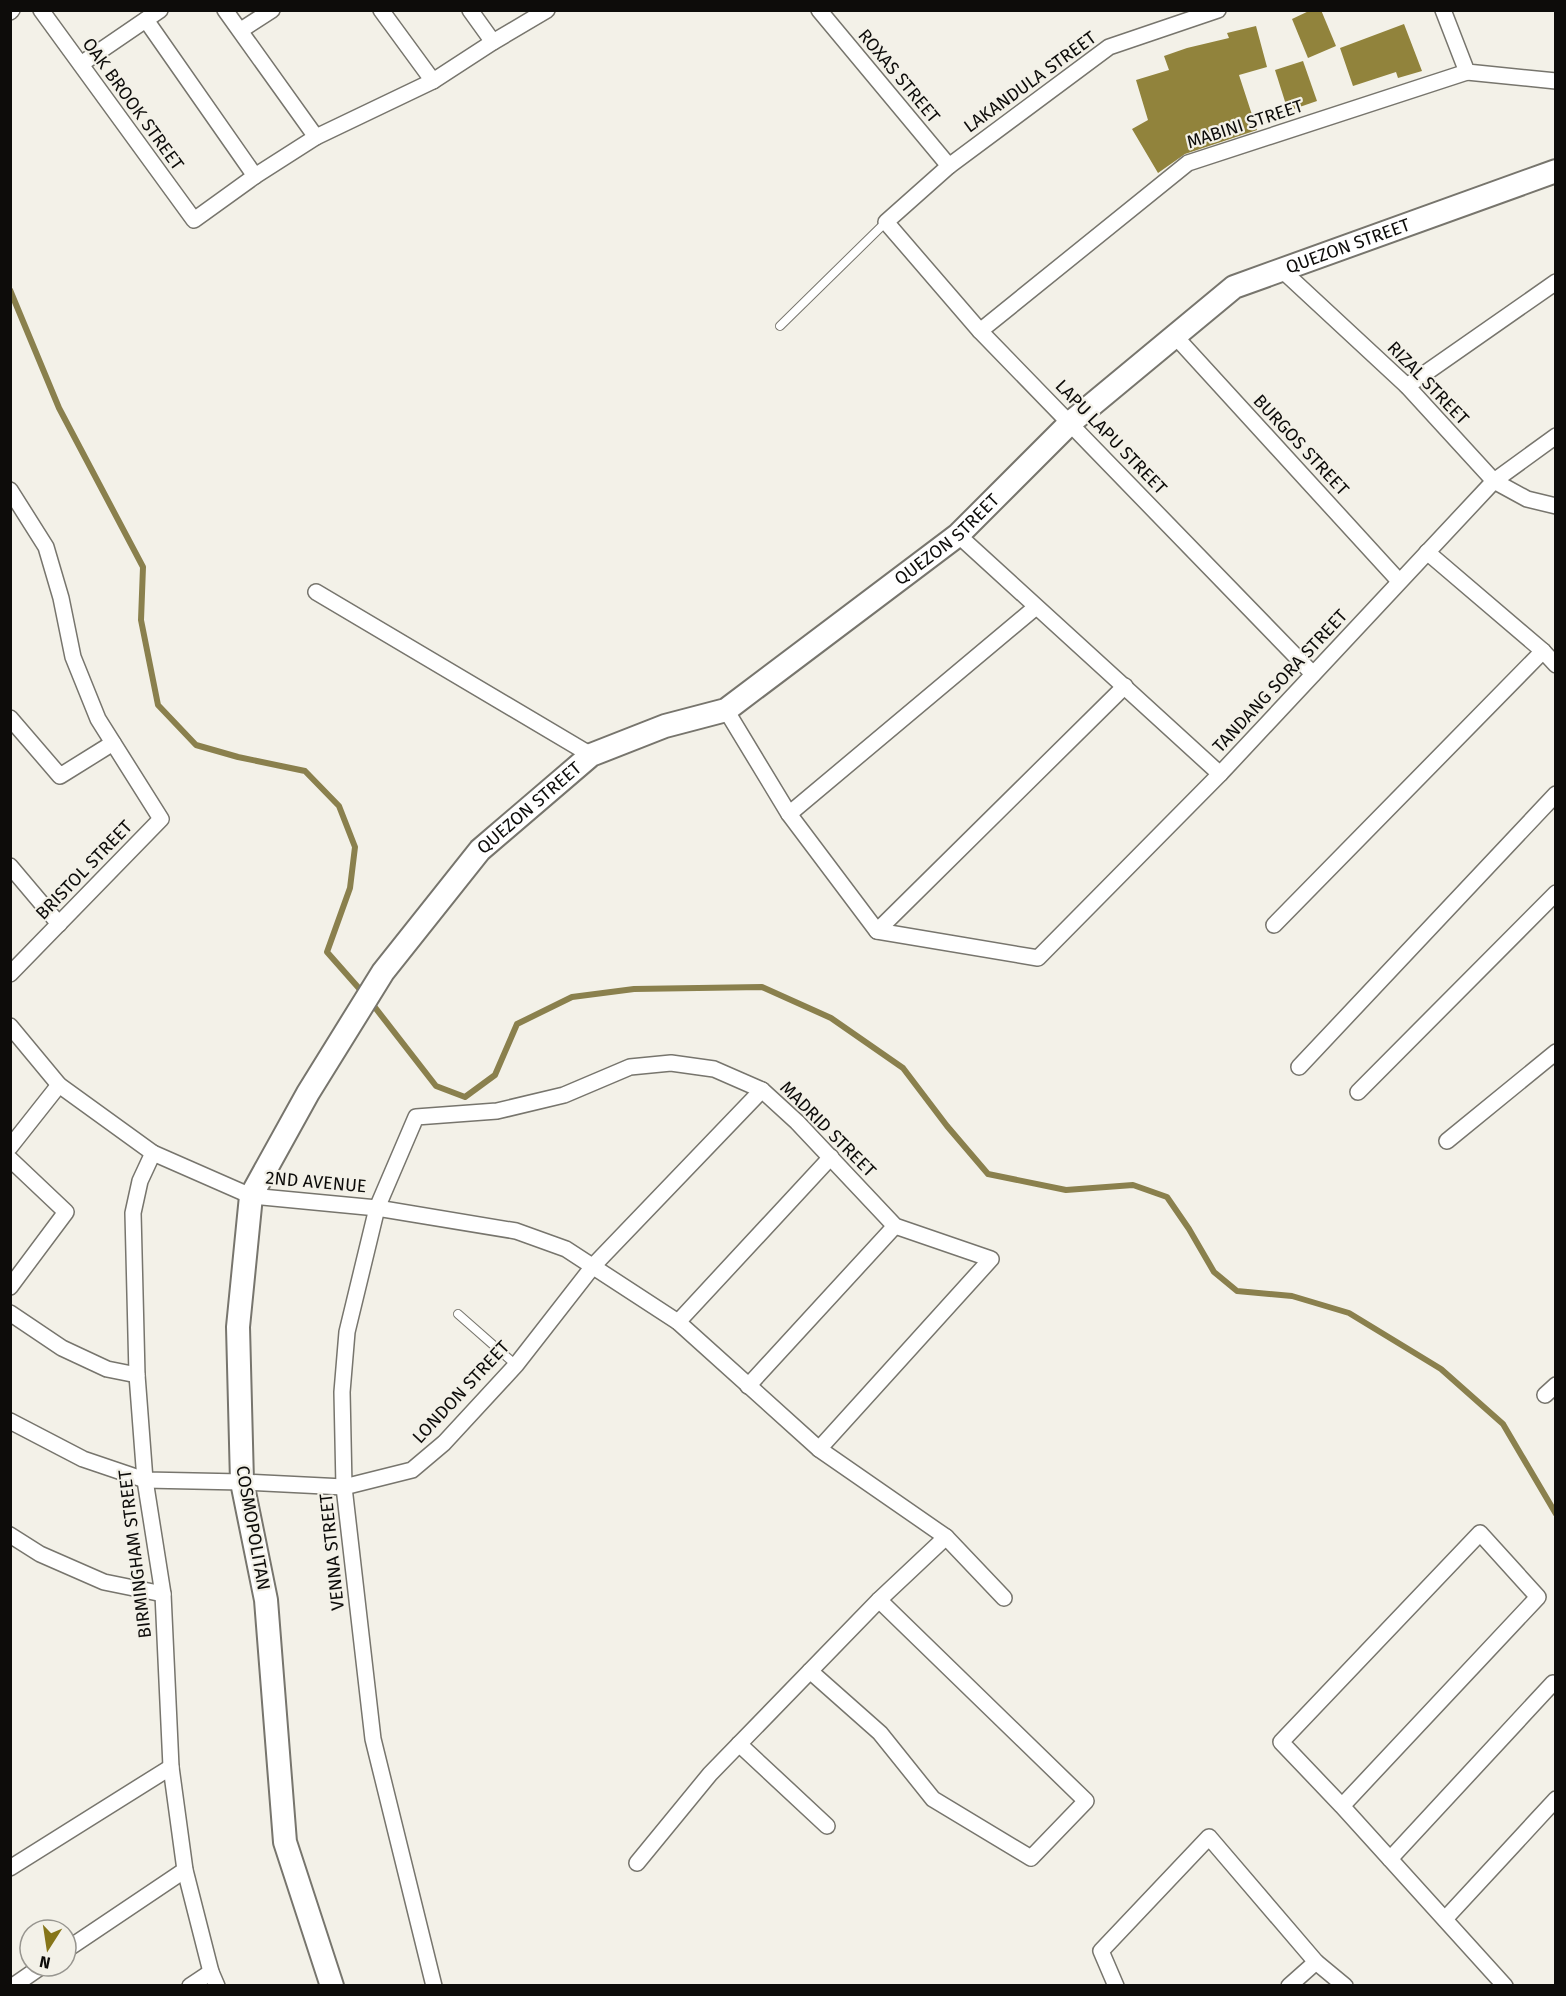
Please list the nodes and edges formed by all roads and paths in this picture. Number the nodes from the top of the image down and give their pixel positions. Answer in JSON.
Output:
{"nodes":[{"id":1,"x":41,"y":10,"type":"edge"},
{"id":2,"x":160,"y":10,"type":"edge"},
{"id":3,"x":225,"y":10,"type":"edge"},
{"id":4,"x":272,"y":10,"type":"edge"},
{"id":5,"x":381,"y":10,"type":"edge"},
{"id":6,"x":470,"y":10,"type":"edge"},
{"id":7,"x":548,"y":10,"type":"edge"},
{"id":8,"x":819,"y":10,"type":"edge"},
{"id":9,"x":1218,"y":10,"type":"edge"},
{"id":10,"x":1443,"y":10,"type":"edge"},
{"id":11,"x":146,"y":20,"type":"junction"},
{"id":12,"x":241,"y":30,"type":"junction"},
{"id":13,"x":493,"y":42,"type":"junction"},
{"id":14,"x":81,"y":64,"type":"junction"},
{"id":15,"x":1467,"y":72,"type":"junction"},
{"id":16,"x":433,"y":81,"type":"junction"},
{"id":17,"x":1556,"y":81,"type":"edge"},
{"id":18,"x":316,"y":136,"type":"junction"},
{"id":19,"x":949,"y":166,"type":"junction"},
{"id":20,"x":1556,"y":171,"type":"edge"},
{"id":21,"x":255,"y":176,"type":"junction"},
{"id":22,"x":886,"y":222,"type":"junction"},
{"id":23,"x":1283,"y":271,"type":"junction"},
{"id":24,"x":1556,"y":282,"type":"edge"},
{"id":25,"x":780,"y":326,"type":"dead end"},
{"id":26,"x":980,"y":331,"type":"junction"},
{"id":27,"x":1175,"y":336,"type":"junction"},
{"id":28,"x":1407,"y":386,"type":"junction"},
{"id":29,"x":1070,"y":423,"type":"junction"},
{"id":30,"x":1556,"y":436,"type":"edge"},
{"id":31,"x":1494,"y":481,"type":"junction"},
{"id":32,"x":10,"y":490,"type":"edge"},
{"id":33,"x":1556,"y":506,"type":"edge"},
{"id":34,"x":958,"y":535,"type":"junction"},
{"id":35,"x":1427,"y":552,"type":"junction"},
{"id":36,"x":1399,"y":581,"type":"junction"},
{"id":37,"x":316,"y":592,"type":"dead end"},
{"id":38,"x":1036,"y":607,"type":"junction"},
{"id":39,"x":1543,"y":651,"type":"junction"},
{"id":40,"x":1556,"y":665,"type":"edge"},
{"id":41,"x":1313,"y":674,"type":"junction"},
{"id":42,"x":1125,"y":686,"type":"junction"},
{"id":43,"x":726,"y":710,"type":"junction"},
{"id":44,"x":10,"y":718,"type":"edge"},
{"id":45,"x":113,"y":743,"type":"junction"},
{"id":46,"x":591,"y":755,"type":"junction"},
{"id":47,"x":1220,"y":774,"type":"junction"},
{"id":48,"x":1556,"y":794,"type":"edge"},
{"id":49,"x":789,"y":814,"type":"junction"},
{"id":50,"x":10,"y":866,"type":"edge"},
{"id":51,"x":1556,"y":893,"type":"edge"},
{"id":52,"x":59,"y":924,"type":"junction"},
{"id":53,"x":1274,"y":925,"type":"dead end"},
{"id":54,"x":877,"y":931,"type":"junction"},
{"id":55,"x":10,"y":974,"type":"edge"},
{"id":56,"x":354,"y":1020,"type":"joint"},
{"id":57,"x":10,"y":1026,"type":"edge"},
{"id":58,"x":1556,"y":1052,"type":"edge"},
{"id":59,"x":1299,"y":1066,"type":"dead end"},
{"id":60,"x":59,"y":1085,"type":"junction"},
{"id":61,"x":762,"y":1090,"type":"junction"},
{"id":62,"x":1358,"y":1092,"type":"dead end"},
{"id":63,"x":416,"y":1117,"type":"joint"},
{"id":64,"x":1447,"y":1141,"type":"dead end"},
{"id":65,"x":10,"y":1147,"type":"edge"},
{"id":66,"x":153,"y":1153,"type":"junction"},
{"id":67,"x":831,"y":1158,"type":"junction"},
{"id":68,"x":10,"y":1159,"type":"edge"},
{"id":69,"x":251,"y":1196,"type":"junction"},
{"id":70,"x":377,"y":1208,"type":"junction"},
{"id":71,"x":895,"y":1226,"type":"junction"},
{"id":72,"x":594,"y":1265,"type":"junction"},
{"id":73,"x":10,"y":1287,"type":"edge"},
{"id":74,"x":10,"y":1313,"type":"edge"},
{"id":75,"x":458,"y":1314,"type":"dead end"},
{"id":76,"x":678,"y":1322,"type":"junction"},
{"id":77,"x":516,"y":1365,"type":"junction"},
{"id":78,"x":137,"y":1375,"type":"junction"},
{"id":79,"x":748,"y":1386,"type":"junction"},
{"id":80,"x":10,"y":1420,"type":"edge"},
{"id":81,"x":819,"y":1449,"type":"junction"},
{"id":82,"x":145,"y":1480,"type":"junction"},
{"id":83,"x":242,"y":1482,"type":"junction"},
{"id":84,"x":344,"y":1487,"type":"junction"},
{"id":85,"x":10,"y":1535,"type":"edge"},
{"id":86,"x":946,"y":1537,"type":"junction"},
{"id":87,"x":163,"y":1594,"type":"junction"},
{"id":88,"x":1004,"y":1598,"type":"dead end"},
{"id":89,"x":879,"y":1600,"type":"junction"},
{"id":90,"x":810,"y":1671,"type":"junction"},
{"id":91,"x":1556,"y":1686,"type":"edge"},
{"id":92,"x":739,"y":1744,"type":"junction"},
{"id":93,"x":171,"y":1767,"type":"junction"},
{"id":94,"x":1556,"y":1799,"type":"edge"},
{"id":95,"x":1342,"y":1806,"type":"junction"},
{"id":96,"x":826,"y":1826,"type":"dead end"},
{"id":97,"x":1390,"y":1859,"type":"junction"},
{"id":98,"x":637,"y":1863,"type":"dead end"},
{"id":99,"x":10,"y":1868,"type":"edge"},
{"id":100,"x":185,"y":1870,"type":"junction"},
{"id":101,"x":1445,"y":1919,"type":"junction"},
{"id":102,"x":78,"y":1942,"type":"edge"},
{"id":103,"x":1316,"y":1962,"type":"junction"},
{"id":104,"x":214,"y":1979,"type":"edge"},
{"id":105,"x":190,"y":1986,"type":"edge"},
{"id":106,"x":332,"y":1986,"type":"edge"},
{"id":107,"x":434,"y":1986,"type":"edge"},
{"id":108,"x":1116,"y":1986,"type":"edge"},
{"id":109,"x":1289,"y":1986,"type":"edge"},
{"id":110,"x":1345,"y":1986,"type":"edge"},
{"id":111,"x":1505,"y":1986,"type":"edge"}],
"edges":[{"from":1,"to":14,"type":"street","name":"OAK BROOK STREET"},
{"from":2,"to":11,"type":"street"},
{"from":3,"to":12,"type":"street"},
{"from":4,"to":12,"type":"street"},
{"from":5,"to":16,"type":"street"},
{"from":6,"to":13,"type":"street"},
{"from":7,"to":13,"type":"street"},
{"from":8,"to":19,"type":"street","name":"ROXAS STREET"},
{"from":9,"to":19,"type":"street","name":"LAKANDULA STREET"},
{"from":10,"to":15,"type":"street"},
{"from":11,"to":14,"type":"street"},
{"from":11,"to":21,"type":"street"},
{"from":12,"to":18,"type":"street"},
{"from":13,"to":16,"type":"street"},
{"from":14,"to":21,"type":"street","name":"OAK BROOK STREET"},
{"from":15,"to":17,"type":"street"},
{"from":15,"to":26,"type":"street","name":"MABINI STREET"},
{"from":16,"to":18,"type":"street"},
{"from":18,"to":21,"type":"street"},
{"from":19,"to":22,"type":"street","name":"LAKANDULA STREET"},
{"from":20,"to":23,"type":"street","name":"QUEZON STREET"},
{"from":22,"to":25,"type":"lane"},
{"from":22,"to":26,"type":"street","name":"LAPU LAPU STREET"},
{"from":23,"to":27,"type":"street","name":"QUEZON STREET"},
{"from":23,"to":28,"type":"street","name":"RIZAL STREET"},
{"from":24,"to":28,"type":"street"},
{"from":26,"to":29,"type":"street","name":"LAPU LAPU STREET"},
{"from":27,"to":29,"type":"street","name":"QUEZON STREET"},
{"from":27,"to":36,"type":"street","name":"BURGOS STREET"},
{"from":28,"to":31,"type":"street","name":"RIZAL STREET"},
{"from":29,"to":34,"type":"street","name":"QUEZON STREET"},
{"from":29,"to":41,"type":"street","name":"LAPU LAPU STREET"},
{"from":30,"to":31,"type":"street","name":"TANDANG SORA STREET"},
{"from":31,"to":33,"type":"street","name":"RIZAL STREET"},
{"from":31,"to":35,"type":"street","name":"TANDANG SORA STREET"},
{"from":32,"to":45,"type":"street"},
{"from":34,"to":38,"type":"street"},
{"from":34,"to":43,"type":"street","name":"QUEZON STREET"},
{"from":35,"to":36,"type":"street","name":"TANDANG SORA STREET"},
{"from":35,"to":39,"type":"street"},
{"from":36,"to":41,"type":"street","name":"TANDANG SORA STREET"},
{"from":37,"to":46,"type":"street"},
{"from":38,"to":42,"type":"street"},
{"from":38,"to":49,"type":"street"},
{"from":39,"to":40,"type":"street"},
{"from":39,"to":53,"type":"street"},
{"from":41,"to":47,"type":"street","name":"TANDANG SORA STREET"},
{"from":42,"to":47,"type":"street"},
{"from":42,"to":54,"type":"street"},
{"from":43,"to":46,"type":"street","name":"QUEZON STREET"},
{"from":43,"to":49,"type":"street"},
{"from":44,"to":45,"type":"street"},
{"from":45,"to":52,"type":"street","name":"BRISTOL STREET"},
{"from":46,"to":56,"type":"street","name":"QUEZON STREET"},
{"from":47,"to":54,"type":"street","name":"TANDANG SORA STREET"},
{"from":48,"to":59,"type":"street"},
{"from":49,"to":54,"type":"street"},
{"from":50,"to":52,"type":"street"},
{"from":51,"to":62,"type":"street"},
{"from":52,"to":55,"type":"street","name":"BRISTOL STREET"},
{"from":56,"to":69,"type":"street","name":"COSMOPOLITAN"},
{"from":57,"to":60,"type":"street","name":"2ND AVENUE"},
{"from":58,"to":64,"type":"street"},
{"from":60,"to":65,"type":"street"},
{"from":60,"to":66,"type":"street","name":"2ND AVENUE"},
{"from":61,"to":63,"type":"street","name":"MADRID STREET"},
{"from":61,"to":67,"type":"street","name":"MADRID STREET"},
{"from":61,"to":72,"type":"street","name":"LONDON STREET"},
{"from":63,"to":70,"type":"street","name":"VENNA STREET"},
{"from":66,"to":69,"type":"street","name":"2ND AVENUE"},
{"from":66,"to":78,"type":"street","name":"BIRMINGHAM STREET"},
{"from":67,"to":71,"type":"street","name":"MADRID STREET"},
{"from":67,"to":76,"type":"street"},
{"from":68,"to":73,"type":"street"},
{"from":69,"to":70,"type":"street","name":"2ND AVENUE"},
{"from":69,"to":83,"type":"street","name":"COSMOPOLITAN"},
{"from":70,"to":72,"type":"street","name":"2ND AVENUE"},
{"from":70,"to":84,"type":"street","name":"VENNA STREET"},
{"from":71,"to":79,"type":"street"},
{"from":71,"to":81,"type":"street","name":"MADRID STREET"},
{"from":72,"to":76,"type":"street","name":"2ND AVENUE"},
{"from":72,"to":77,"type":"street","name":"LONDON STREET"},
{"from":74,"to":78,"type":"street"},
{"from":75,"to":77,"type":"lane"},
{"from":76,"to":79,"type":"street","name":"2ND AVENUE"},
{"from":77,"to":84,"type":"street","name":"LONDON STREET"},
{"from":78,"to":82,"type":"street","name":"BIRMINGHAM STREET"},
{"from":79,"to":81,"type":"street","name":"2ND AVENUE"},
{"from":80,"to":82,"type":"street","name":"LONDON STREET"},
{"from":81,"to":86,"type":"street","name":"2ND AVENUE"},
{"from":82,"to":83,"type":"street","name":"LONDON STREET"},
{"from":82,"to":87,"type":"street","name":"BIRMINGHAM STREET"},
{"from":83,"to":84,"type":"street","name":"LONDON STREET"},
{"from":83,"to":106,"type":"street","name":"COSMOPOLITAN"},
{"from":84,"to":107,"type":"street","name":"VENNA STREET"},
{"from":85,"to":87,"type":"street"},
{"from":86,"to":88,"type":"street","name":"2ND AVENUE"},
{"from":86,"to":89,"type":"street"},
{"from":87,"to":93,"type":"street","name":"BIRMINGHAM STREET"},
{"from":89,"to":90,"type":"street"},
{"from":89,"to":90,"type":"street"},
{"from":90,"to":92,"type":"street"},
{"from":91,"to":97,"type":"street"},
{"from":92,"to":96,"type":"street"},
{"from":92,"to":98,"type":"street"},
{"from":93,"to":99,"type":"street"},
{"from":93,"to":100,"type":"street","name":"BIRMINGHAM STREET"},
{"from":94,"to":101,"type":"street"},
{"from":95,"to":95,"type":"street"},
{"from":95,"to":97,"type":"street"},
{"from":97,"to":101,"type":"street"},
{"from":100,"to":102,"type":"street"},
{"from":100,"to":104,"type":"street","name":"BIRMINGHAM STREET"},
{"from":101,"to":111,"type":"street"},
{"from":103,"to":108,"type":"street"},
{"from":103,"to":109,"type":"street"},
{"from":103,"to":110,"type":"street"},
{"from":104,"to":105,"type":"street"}]}
